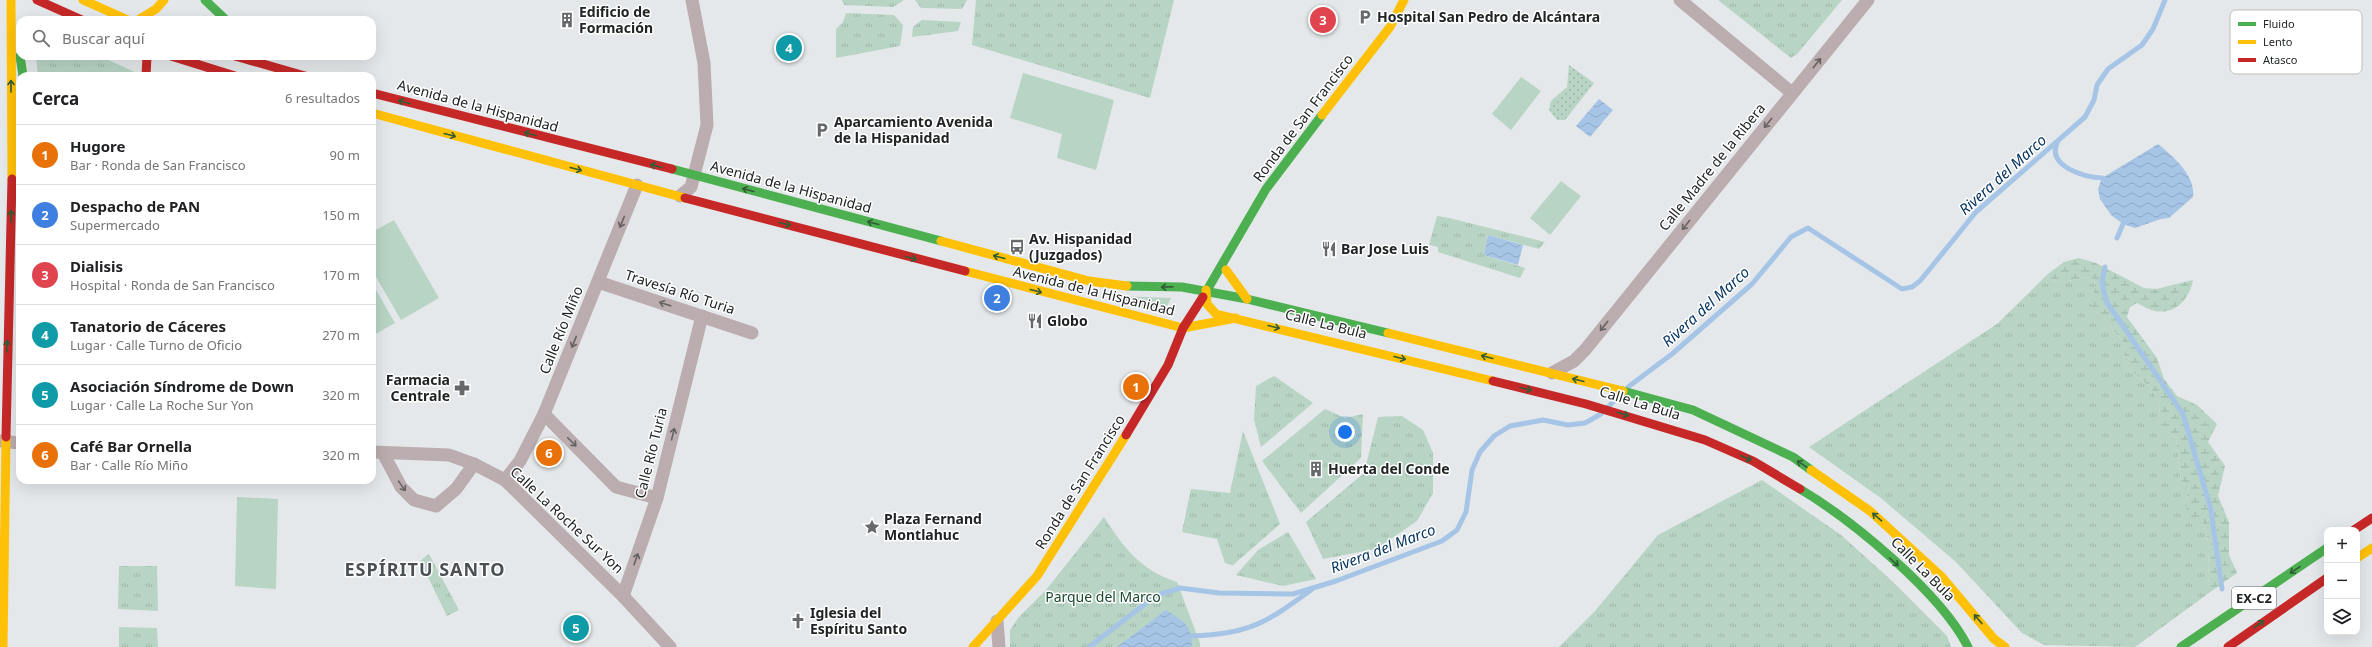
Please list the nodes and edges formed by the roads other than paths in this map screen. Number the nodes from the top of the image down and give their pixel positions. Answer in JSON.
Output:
{"nodes":[{"id":1,"x":11,"y":0,"type":"edge"},
{"id":2,"x":37,"y":0,"type":"edge"},
{"id":3,"x":82,"y":0,"type":"edge"},
{"id":4,"x":164,"y":0,"type":"edge"},
{"id":5,"x":206,"y":0,"type":"edge"},
{"id":6,"x":692,"y":0,"type":"edge"},
{"id":7,"x":1404,"y":0,"type":"edge"},
{"id":8,"x":1680,"y":0,"type":"edge"},
{"id":9,"x":1868,"y":0,"type":"edge"},
{"id":10,"x":73,"y":16,"type":"edge"},
{"id":11,"x":119,"y":16,"type":"edge"},
{"id":12,"x":145,"y":16,"type":"edge"},
{"id":13,"x":222,"y":16,"type":"edge"},
{"id":14,"x":11,"y":45,"type":"junction"},
{"id":15,"x":16,"y":51,"type":"edge"},
{"id":16,"x":21,"y":60,"type":"edge"},
{"id":17,"x":147,"y":60,"type":"edge"},
{"id":18,"x":183,"y":60,"type":"edge"},
{"id":19,"x":249,"y":60,"type":"edge"},
{"id":20,"x":268,"y":60,"type":"edge"},
{"id":21,"x":277,"y":68,"type":"junction"},
{"id":22,"x":22,"y":72,"type":"edge"},
{"id":23,"x":146,"y":72,"type":"edge"},
{"id":24,"x":218,"y":72,"type":"edge"},
{"id":25,"x":291,"y":72,"type":"edge"},
{"id":26,"x":1792,"y":93,"type":"junction"},
{"id":27,"x":376,"y":94,"type":"edge"},
{"id":28,"x":376,"y":114,"type":"edge"},
{"id":29,"x":16,"y":171,"type":"edge"},
{"id":30,"x":694,"y":175,"type":"junction"},
{"id":31,"x":12,"y":177,"type":"junction"},
{"id":32,"x":637,"y":185,"type":"junction"},
{"id":33,"x":680,"y":196,"type":"junction"},
{"id":34,"x":1228,"y":256,"type":"junction"},
{"id":35,"x":1226,"y":270,"type":"junction"},
{"id":36,"x":1089,"y":281,"type":"junction"},
{"id":37,"x":598,"y":282,"type":"junction"},
{"id":38,"x":1206,"y":290,"type":"junction"},
{"id":39,"x":1217,"y":293,"type":"junction"},
{"id":40,"x":1247,"y":299,"type":"junction"},
{"id":41,"x":1080,"y":302,"type":"junction"},
{"id":42,"x":1208,"y":309,"type":"junction"},
{"id":43,"x":702,"y":316,"type":"junction"},
{"id":44,"x":1236,"y":318,"type":"junction"},
{"id":45,"x":1183,"y":328,"type":"junction"},
{"id":46,"x":1196,"y":328,"type":"junction"},
{"id":47,"x":752,"y":333,"type":"dead end"},
{"id":48,"x":1168,"y":365,"type":"junction"},
{"id":49,"x":1552,"y":373,"type":"junction"},
{"id":50,"x":544,"y":414,"type":"junction"},
{"id":51,"x":3,"y":441,"type":"edge"},
{"id":52,"x":16,"y":443,"type":"edge"},
{"id":53,"x":378,"y":452,"type":"edge"},
{"id":54,"x":474,"y":464,"type":"junction"},
{"id":55,"x":505,"y":480,"type":"junction"},
{"id":56,"x":657,"y":498,"type":"junction"},
{"id":57,"x":2372,"y":518,"type":"edge"},
{"id":58,"x":2358,"y":527,"type":"edge"},
{"id":59,"x":2372,"y":548,"type":"edge"},
{"id":60,"x":2324,"y":550,"type":"edge"},
{"id":61,"x":2360,"y":556,"type":"edge"},
{"id":62,"x":2324,"y":580,"type":"edge"},
{"id":63,"x":623,"y":596,"type":"junction"},
{"id":64,"x":997,"y":621,"type":"junction"},
{"id":65,"x":3,"y":647,"type":"edge"},
{"id":66,"x":670,"y":647,"type":"edge"},
{"id":67,"x":973,"y":647,"type":"edge"},
{"id":68,"x":999,"y":647,"type":"edge"},
{"id":69,"x":1968,"y":647,"type":"edge"},
{"id":70,"x":2005,"y":647,"type":"edge"},
{"id":71,"x":2181,"y":647,"type":"edge"},
{"id":72,"x":2228,"y":647,"type":"edge"}],
"edges":[{"from":1,"to":14,"type":"main road"},
{"from":2,"to":10,"type":"main road"},
{"from":3,"to":11,"type":"main road"},
{"from":4,"to":12,"type":"main road"},
{"from":5,"to":13,"type":"main road"},
{"from":6,"to":30,"type":"street"},
{"from":7,"to":34,"type":"main road","name":"Ronda de San Francisco"},
{"from":8,"to":26,"type":"street"},
{"from":26,"to":9,"type":"street","name":"Calle Madre de la Ribera","one_way":true},
{"from":14,"to":15,"type":"main road"},
{"from":31,"to":14,"type":"main road","one_way":true},
{"from":16,"to":22,"type":"main road"},
{"from":17,"to":23,"type":"main road"},
{"from":18,"to":24,"type":"main road"},
{"from":19,"to":21,"type":"main road"},
{"from":20,"to":21,"type":"main road"},
{"from":21,"to":25,"type":"main road"},
{"from":26,"to":49,"type":"street","name":"Calle Madre de la Ribera","one_way":true},
{"from":30,"to":27,"type":"main road","name":"Avenida de la Hispanidad","one_way":true},
{"from":28,"to":32,"type":"main road","name":"Avenida de la Hispanidad","one_way":true},
{"from":29,"to":31,"type":"main road"},
{"from":30,"to":33,"type":"street"},
{"from":36,"to":30,"type":"main road","name":"Avenida de la Hispanidad","one_way":true},
{"from":51,"to":31,"type":"main road","one_way":true},
{"from":32,"to":33,"type":"main road","name":"Avenida de la Hispanidad"},
{"from":32,"to":37,"type":"street","name":"Calle Río Miño","one_way":true},
{"from":33,"to":41,"type":"main road","name":"Avenida de la Hispanidad","one_way":true},
{"from":34,"to":35,"type":"main road","name":"Ronda de San Francisco"},
{"from":34,"to":38,"type":"main road","name":"Ronda de San Francisco"},
{"from":35,"to":39,"type":"main road","name":"Ronda de San Francisco"},
{"from":35,"to":40,"type":"main road"},
{"from":38,"to":36,"type":"main road","name":"Avenida de la Hispanidad","one_way":true},
{"from":36,"to":41,"type":"street"},
{"from":43,"to":37,"type":"street","name":"Travesía Río Turia","one_way":true},
{"from":37,"to":50,"type":"street","name":"Calle Río Miño","one_way":true},
{"from":38,"to":39,"type":"main road","name":"Calle La Bula"},
{"from":38,"to":42,"type":"main road"},
{"from":38,"to":45,"type":"main road","name":"Ronda de San Francisco"},
{"from":39,"to":40,"type":"main road","name":"Calle La Bula"},
{"from":39,"to":42,"type":"main road","name":"Ronda de San Francisco"},
{"from":49,"to":40,"type":"main road","name":"Calle La Bula","one_way":true},
{"from":41,"to":45,"type":"main road","name":"Avenida de la Hispanidad"},
{"from":42,"to":44,"type":"main road","name":"Calle La Bula"},
{"from":42,"to":46,"type":"main road","name":"Ronda de San Francisco"},
{"from":43,"to":47,"type":"street","name":"Travesía Río Turia"},
{"from":56,"to":43,"type":"street","name":"Calle Río Turia","one_way":true},
{"from":44,"to":46,"type":"main road","name":"Calle La Bula"},
{"from":44,"to":69,"type":"main road","name":"Calle La Bula","one_way":true},
{"from":45,"to":46,"type":"main road","name":"Avenida de la Hispanidad"},
{"from":45,"to":48,"type":"main road","name":"Ronda de San Francisco"},
{"from":46,"to":48,"type":"main road","name":"Ronda de San Francisco"},
{"from":48,"to":64,"type":"main road","name":"Ronda de San Francisco"},
{"from":70,"to":49,"type":"main road","name":"Calle La Bula","one_way":true},
{"from":50,"to":55,"type":"street","name":"Calle Río Miño"},
{"from":50,"to":56,"type":"street","one_way":true},
{"from":51,"to":52,"type":"street"},
{"from":51,"to":65,"type":"main road"},
{"from":53,"to":54,"type":"street","name":"Calle La Roche Sur Yon"},
{"from":53,"to":54,"type":"street","one_way":true},
{"from":54,"to":55,"type":"street","name":"Calle La Roche Sur Yon"},
{"from":55,"to":63,"type":"street","name":"Calle La Roche Sur Yon"},
{"from":63,"to":56,"type":"street","name":"Calle Río Turia","one_way":true},
{"from":57,"to":58,"type":"main road"},
{"from":59,"to":61,"type":"main road"},
{"from":60,"to":71,"type":"main road","number":"EX-C2","one_way":true},
{"from":72,"to":62,"type":"main road","number":"EX-C2","one_way":true},
{"from":63,"to":66,"type":"street","name":"Calle La Roche Sur Yon"},
{"from":64,"to":67,"type":"main road","name":"Ronda de San Francisco"},
{"from":64,"to":68,"type":"street"}]}
